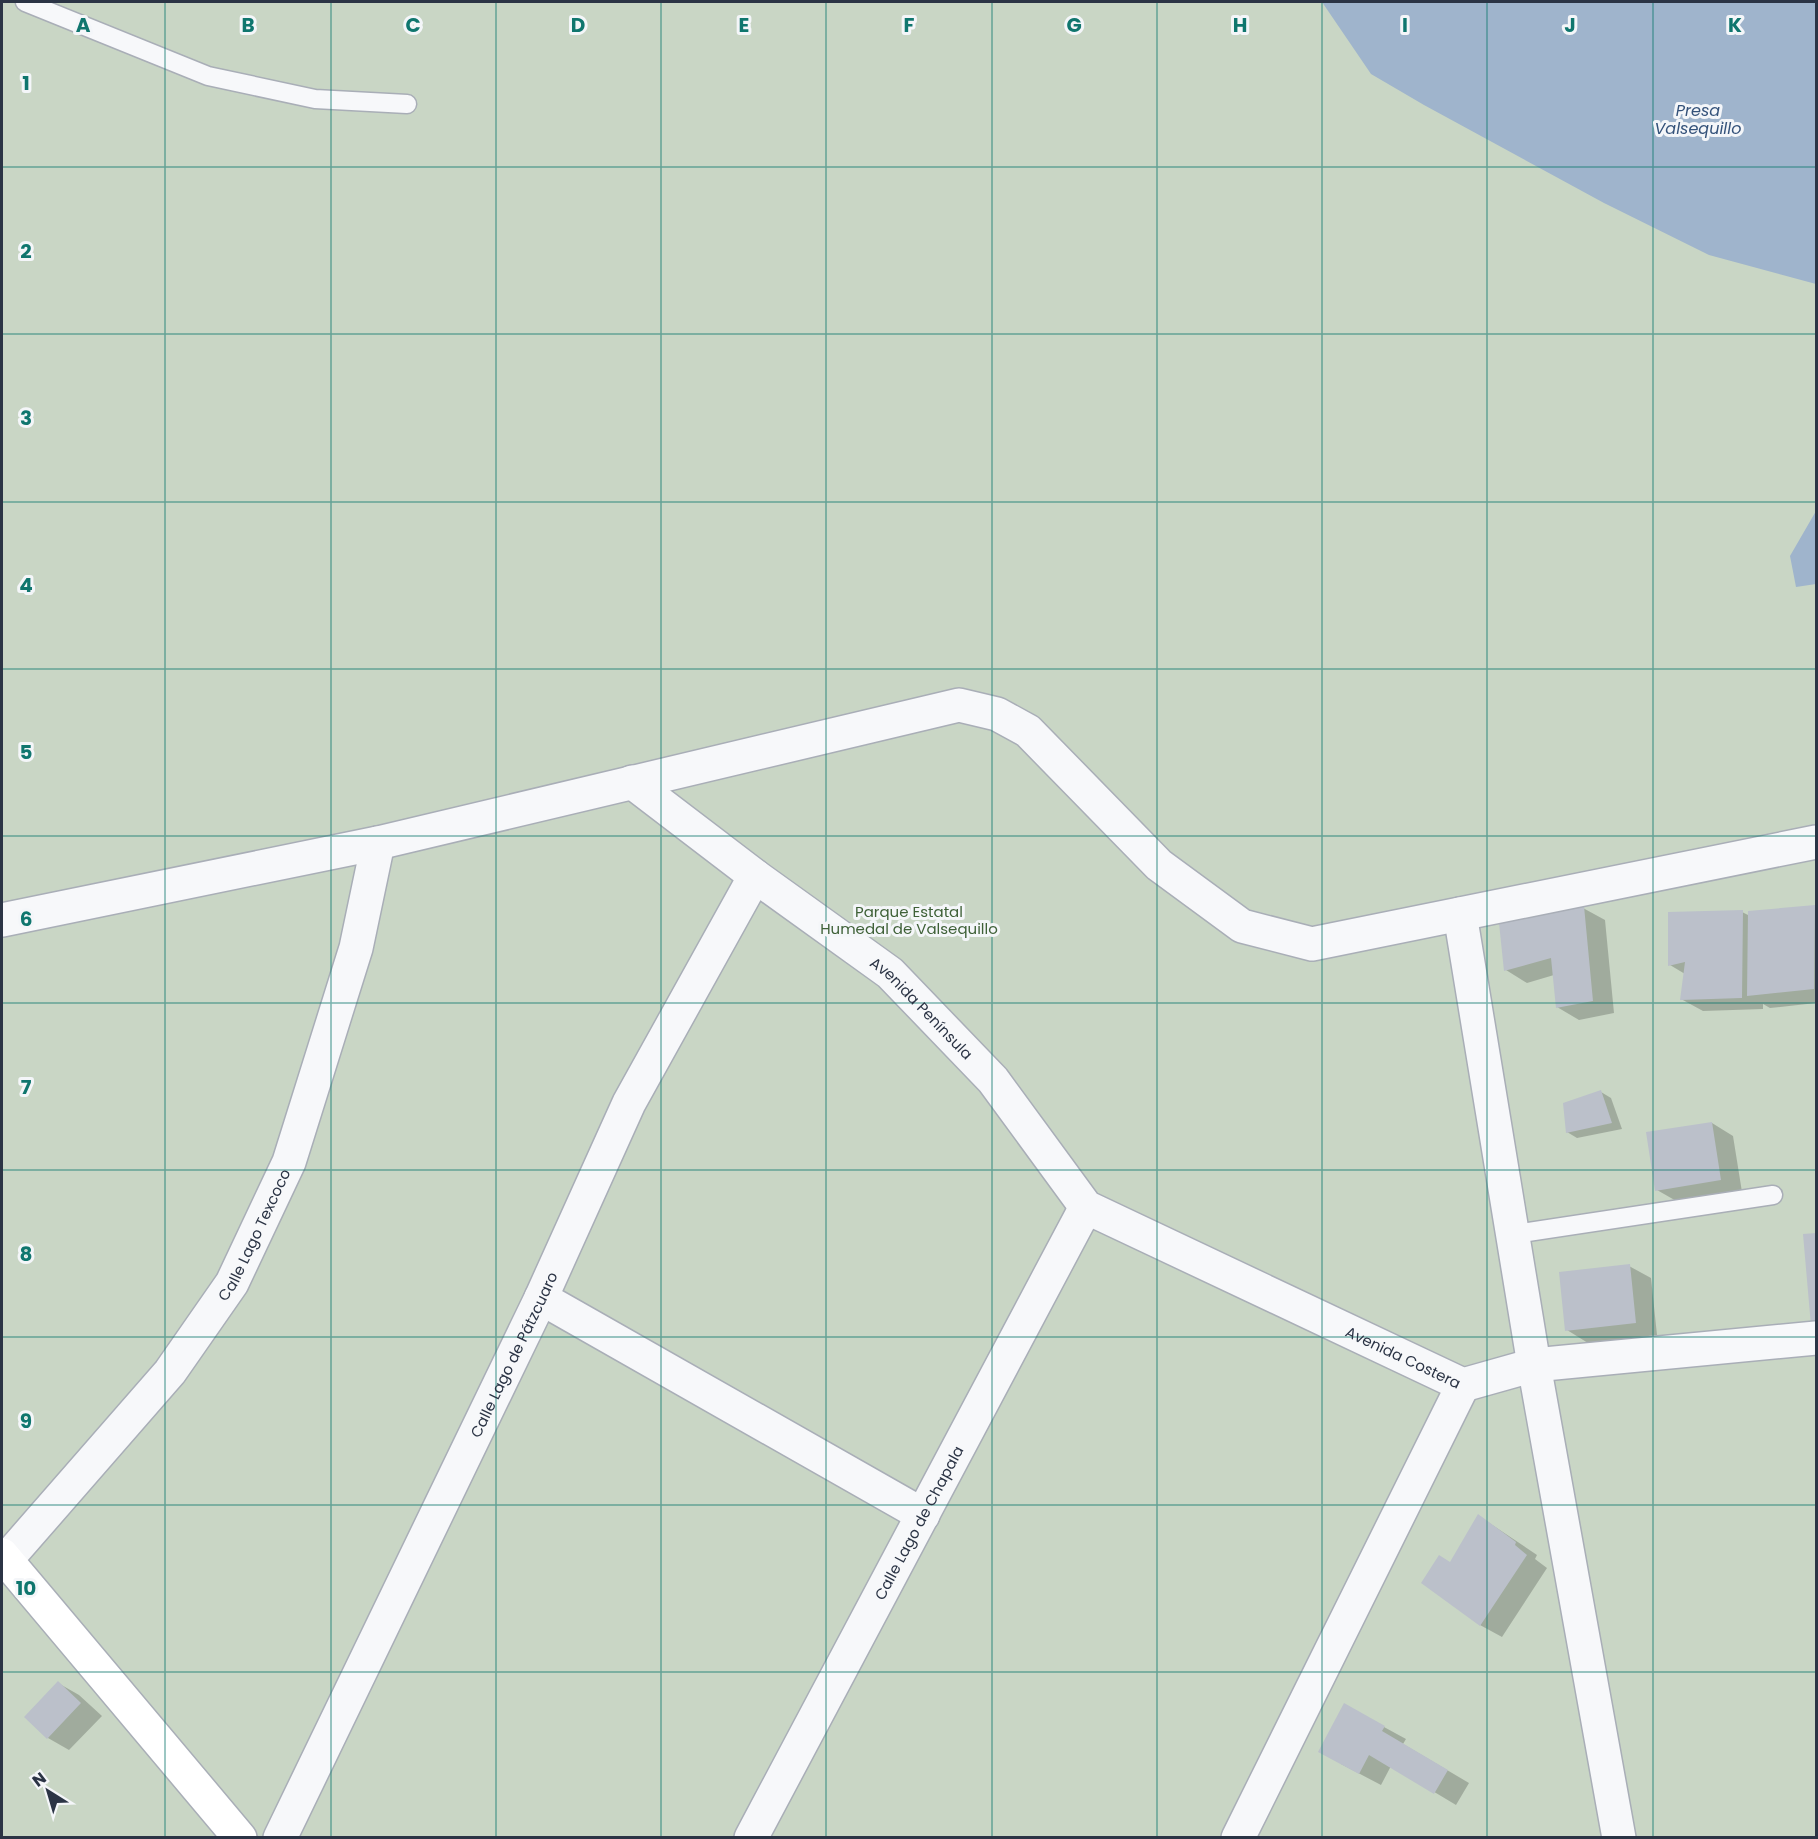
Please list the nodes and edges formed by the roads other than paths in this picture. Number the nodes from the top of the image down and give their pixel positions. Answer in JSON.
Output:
{"nodes":[{"id":1,"x":25,"y":2,"type":"edge"},
{"id":2,"x":407,"y":104,"type":"dead end"},
{"id":3,"x":632,"y":782,"type":"junction"},
{"id":4,"x":1816,"y":842,"type":"edge"},
{"id":5,"x":378,"y":843,"type":"junction"},
{"id":6,"x":755,"y":876,"type":"junction"},
{"id":7,"x":1460,"y":914,"type":"junction"},
{"id":8,"x":2,"y":920,"type":"edge"},
{"id":9,"x":1773,"y":1195,"type":"dead end"},
{"id":10,"x":1086,"y":1207,"type":"junction"},
{"id":11,"x":1515,"y":1234,"type":"junction"},
{"id":12,"x":541,"y":1298,"type":"junction"},
{"id":13,"x":1816,"y":1338,"type":"edge"},
{"id":14,"x":1534,"y":1365,"type":"junction"},
{"id":15,"x":1463,"y":1385,"type":"junction"},
{"id":16,"x":923,"y":1515,"type":"junction"},
{"id":17,"x":4,"y":1557,"type":"edge"},
{"id":18,"x":240,"y":1838,"type":"edge"},
{"id":19,"x":280,"y":1838,"type":"edge"},
{"id":20,"x":751,"y":1838,"type":"edge"},
{"id":21,"x":1238,"y":1838,"type":"edge"},
{"id":22,"x":1619,"y":1838,"type":"edge"}],
"edges":[{"from":1,"to":2,"type":"lane"},
{"from":3,"to":5,"type":"street"},
{"from":3,"to":6,"type":"street","name":"Avenida Península"},
{"from":3,"to":7,"type":"street"},
{"from":4,"to":7,"type":"street"},
{"from":5,"to":8,"type":"street"},
{"from":5,"to":17,"type":"street","name":"Calle Lago Texcoco"},
{"from":6,"to":10,"type":"street","name":"Avenida Península"},
{"from":6,"to":12,"type":"street","name":"Calle Lago de Pátzcuaro"},
{"from":7,"to":11,"type":"street"},
{"from":9,"to":11,"type":"lane"},
{"from":10,"to":15,"type":"street","name":"Avenida Costera"},
{"from":10,"to":16,"type":"street","name":"Calle Lago de Chapala"},
{"from":11,"to":14,"type":"street"},
{"from":12,"to":16,"type":"street"},
{"from":12,"to":19,"type":"street","name":"Calle Lago de Pátzcuaro"},
{"from":13,"to":14,"type":"street","name":"Avenida Costera"},
{"from":14,"to":15,"type":"street","name":"Avenida Costera"},
{"from":14,"to":22,"type":"street"},
{"from":15,"to":21,"type":"street"},
{"from":16,"to":20,"type":"street","name":"Calle Lago de Chapala"},
{"from":17,"to":18,"type":"street"}]}
